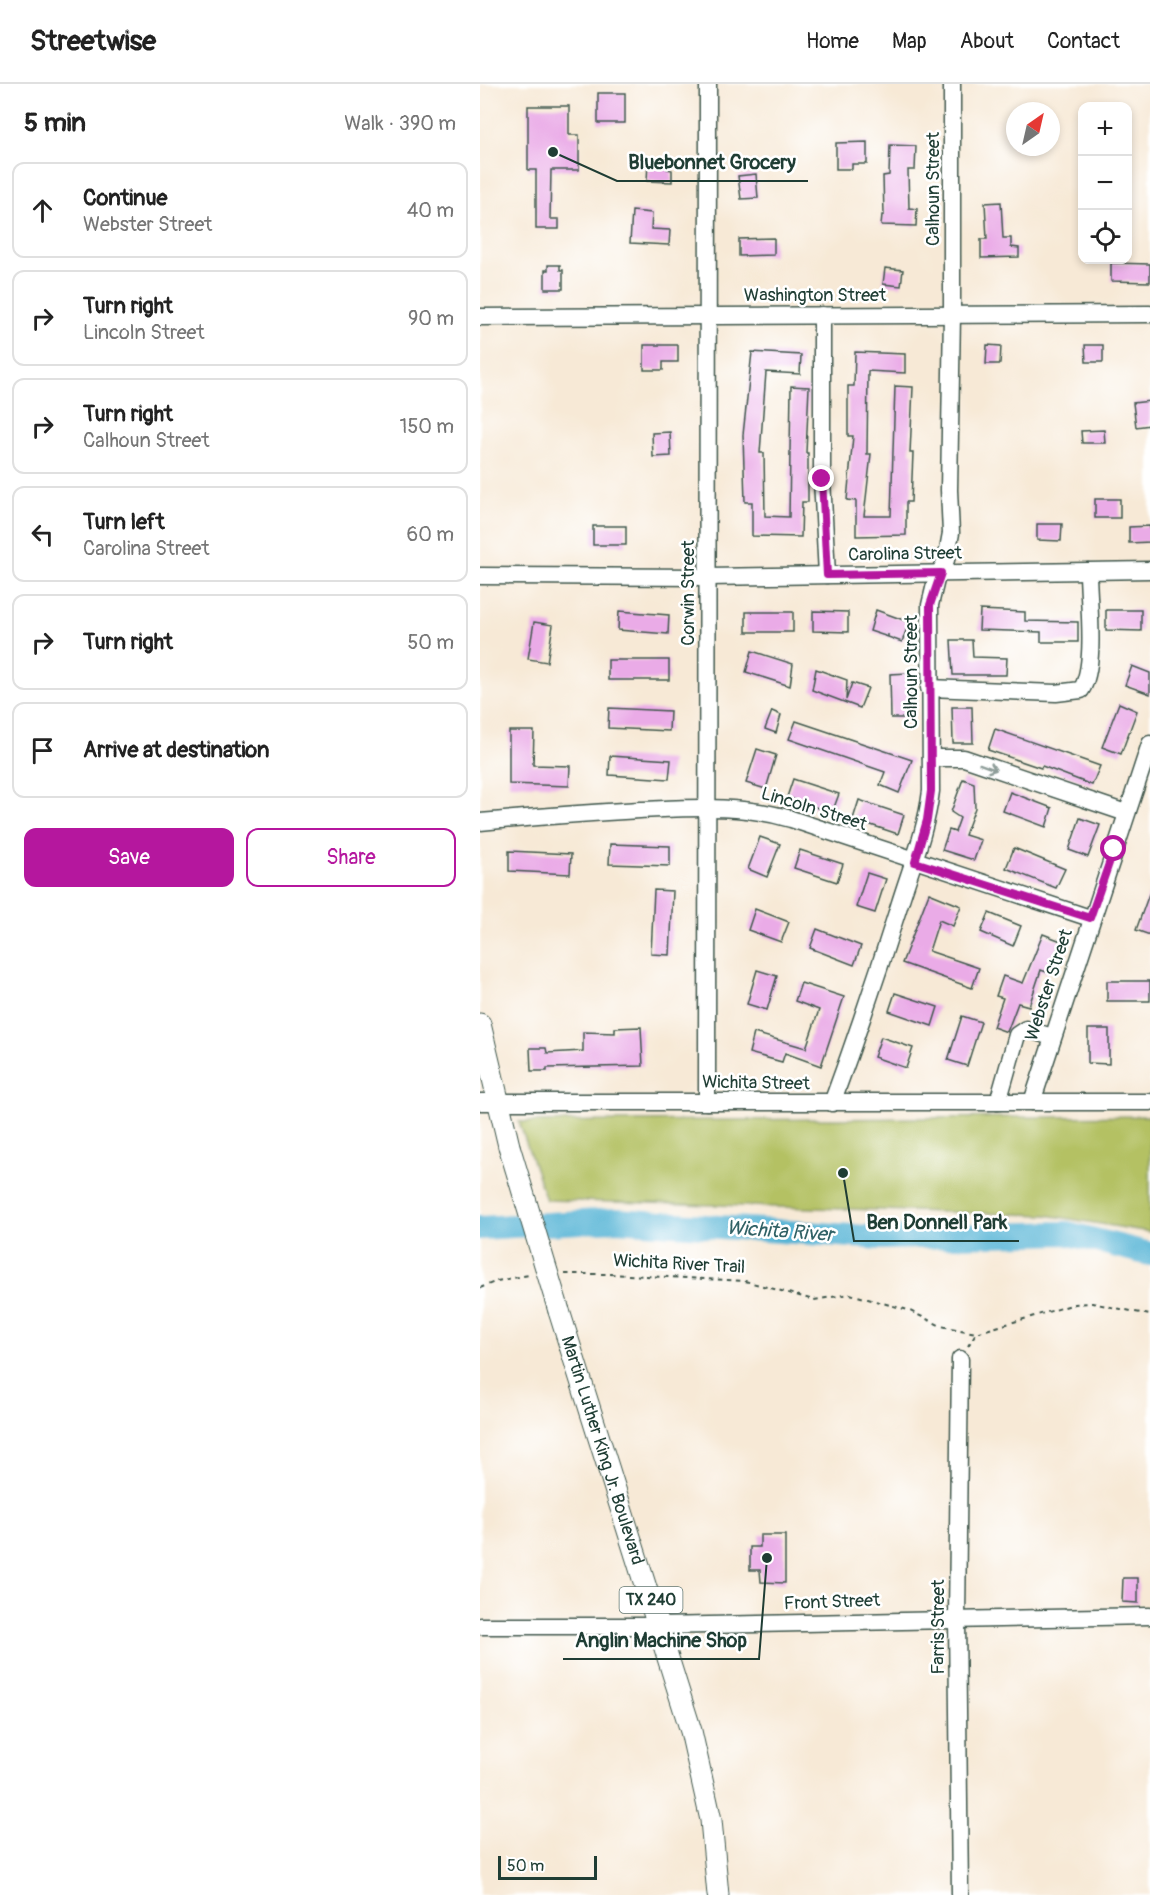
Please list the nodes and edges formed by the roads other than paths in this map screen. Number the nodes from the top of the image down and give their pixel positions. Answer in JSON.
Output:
{"nodes":[{"id":1,"x":708,"y":84,"type":"edge"},
{"id":2,"x":952,"y":84,"type":"edge"},
{"id":3,"x":952,"y":314,"type":"junction"},
{"id":4,"x":1150,"y":314,"type":"edge"},
{"id":5,"x":822,"y":315,"type":"junction"},
{"id":6,"x":708,"y":316,"type":"junction"},
{"id":7,"x":480,"y":317,"type":"edge"},
{"id":8,"x":1150,"y":570,"type":"edge"},
{"id":9,"x":1088,"y":571,"type":"junction"},
{"id":10,"x":941,"y":573,"type":"junction"},
{"id":11,"x":827,"y":575,"type":"junction"},
{"id":12,"x":480,"y":576,"type":"edge"},
{"id":13,"x":708,"y":577,"type":"junction"},
{"id":14,"x":929,"y":688,"type":"junction"},
{"id":15,"x":1150,"y":744,"type":"edge"},
{"id":16,"x":931,"y":758,"type":"junction"},
{"id":17,"x":707,"y":807,"type":"junction"},
{"id":18,"x":1126,"y":813,"type":"junction"},
{"id":19,"x":480,"y":822,"type":"edge"},
{"id":20,"x":915,"y":862,"type":"junction"},
{"id":21,"x":1090,"y":918,"type":"junction"},
{"id":22,"x":480,"y":1024,"type":"edge"},
{"id":23,"x":1052,"y":1037,"type":"junction"},
{"id":24,"x":489,"y":1102,"type":"edge"},
{"id":25,"x":707,"y":1102,"type":"junction"},
{"id":26,"x":998,"y":1102,"type":"junction"},
{"id":27,"x":1032,"y":1102,"type":"junction"},
{"id":28,"x":1150,"y":1102,"type":"edge"},
{"id":29,"x":832,"y":1103,"type":"junction"},
{"id":30,"x":960,"y":1359,"type":"dead end"},
{"id":31,"x":1150,"y":1616,"type":"edge"},
{"id":32,"x":957,"y":1619,"type":"junction"},
{"id":33,"x":480,"y":1626,"type":"edge"},
{"id":34,"x":659,"y":1626,"type":"junction"},
{"id":35,"x":718,"y":1895,"type":"edge"},
{"id":36,"x":960,"y":1895,"type":"edge"}],
"edges":[{"from":1,"to":6,"type":"street","name":"Corwin Street"},
{"from":2,"to":3,"type":"street","name":"Calhoun Street"},
{"from":3,"to":4,"type":"street","name":"Washington Street"},
{"from":3,"to":5,"type":"street","name":"Washington Street"},
{"from":3,"to":10,"type":"street","name":"Calhoun Street"},
{"from":5,"to":6,"type":"street","name":"Washington Street"},
{"from":5,"to":11,"type":"street"},
{"from":6,"to":7,"type":"street","name":"Washington Street"},
{"from":6,"to":13,"type":"street","name":"Corwin Street"},
{"from":8,"to":9,"type":"street","name":"Carolina Street"},
{"from":9,"to":10,"type":"street","name":"Carolina Street"},
{"from":9,"to":14,"type":"street"},
{"from":10,"to":11,"type":"street","name":"Carolina Street"},
{"from":10,"to":14,"type":"street","name":"Calhoun Street"},
{"from":11,"to":13,"type":"street","name":"Carolina Street"},
{"from":12,"to":13,"type":"street","name":"Carolina Street"},
{"from":13,"to":17,"type":"street","name":"Corwin Street"},
{"from":14,"to":16,"type":"street","name":"Calhoun Street"},
{"from":15,"to":18,"type":"street","name":"Webster Street"},
{"from":16,"to":18,"type":"street","one_way":true},
{"from":16,"to":20,"type":"street","name":"Calhoun Street"},
{"from":17,"to":19,"type":"street","name":"Lincoln Street"},
{"from":17,"to":20,"type":"street","name":"Lincoln Street"},
{"from":17,"to":25,"type":"street","name":"Corwin Street"},
{"from":18,"to":21,"type":"street","name":"Webster Street"},
{"from":20,"to":21,"type":"street","name":"Lincoln Street"},
{"from":20,"to":29,"type":"street","name":"Calhoun Street"},
{"from":21,"to":23,"type":"street","name":"Webster Street"},
{"from":22,"to":24,"type":"main road","number":"TX 240"},
{"from":23,"to":26,"type":"street"},
{"from":23,"to":27,"type":"street","name":"Webster Street"},
{"from":24,"to":25,"type":"street","name":"Wichita Street"},
{"from":24,"to":34,"type":"main road","name":"Martin Luther King Jr. Boulevard","number":"TX 240","bridge":true},
{"from":25,"to":29,"type":"street","name":"Wichita Street"},
{"from":26,"to":27,"type":"street","name":"Wichita Street"},
{"from":26,"to":29,"type":"street","name":"Wichita Street"},
{"from":27,"to":28,"type":"street","name":"Wichita Street"},
{"from":30,"to":32,"type":"street","name":"Farris Street"},
{"from":31,"to":32,"type":"street","name":"Front Street"},
{"from":32,"to":34,"type":"street","name":"Front Street"},
{"from":32,"to":36,"type":"street","name":"Farris Street"},
{"from":33,"to":34,"type":"street","name":"Front Street"},
{"from":34,"to":35,"type":"main road","name":"Martin Luther King Jr. Boulevard","number":"TX 240"}]}
